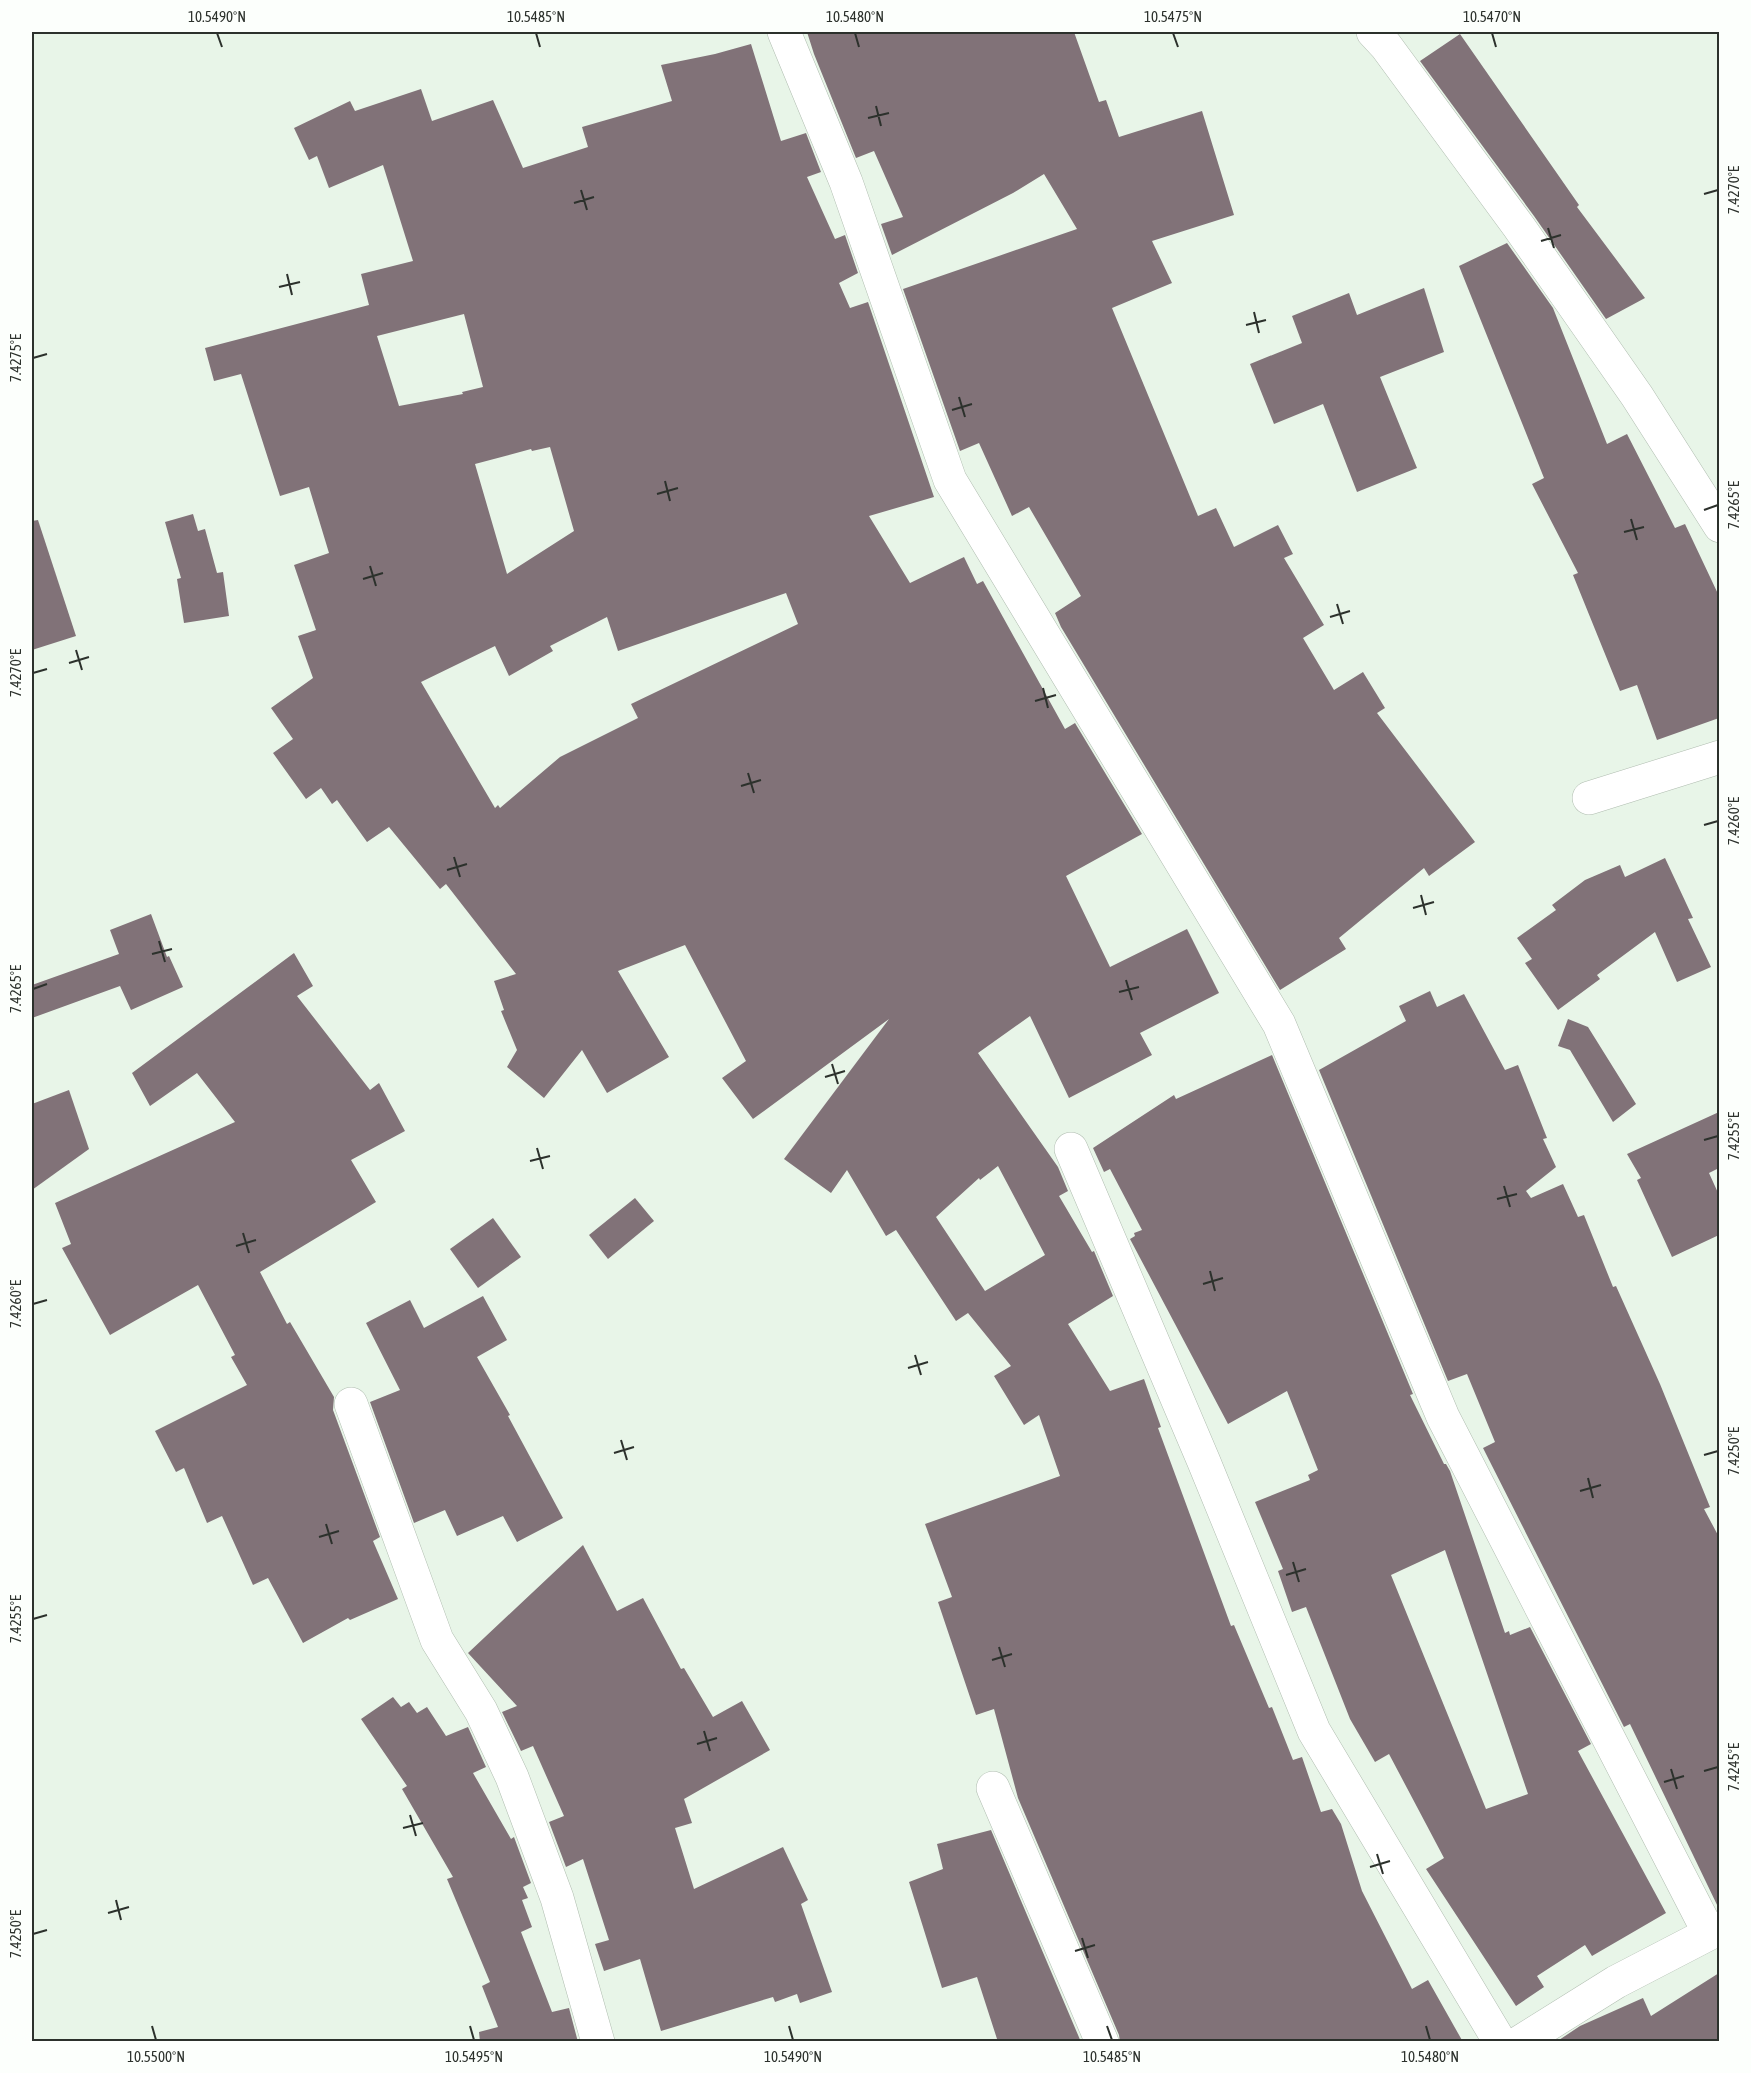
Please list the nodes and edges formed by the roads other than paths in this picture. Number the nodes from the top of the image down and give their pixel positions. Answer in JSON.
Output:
{"nodes":[{"id":1,"x":784,"y":32,"type":"edge"},
{"id":2,"x":1372,"y":32,"type":"edge"},
{"id":3,"x":1719,"y":526,"type":"edge"},
{"id":4,"x":1719,"y":757,"type":"edge"},
{"id":5,"x":1589,"y":798,"type":"dead end"},
{"id":6,"x":1071,"y":1149,"type":"dead end"},
{"id":7,"x":351,"y":1404,"type":"dead end"},
{"id":8,"x":993,"y":1788,"type":"dead end"},
{"id":9,"x":1714,"y":1930,"type":"edge"},
{"id":10,"x":598,"y":2042,"type":"edge"},
{"id":11,"x":1102,"y":2042,"type":"edge"},
{"id":12,"x":1500,"y":2042,"type":"edge"},
{"id":13,"x":1520,"y":2042,"type":"edge"}],
"edges":[{"from":1,"to":9,"type":"street"},
{"from":2,"to":3,"type":"street"},
{"from":4,"to":5,"type":"street"},
{"from":6,"to":12,"type":"street"},
{"from":7,"to":10,"type":"street"},
{"from":8,"to":11,"type":"street"},
{"from":9,"to":13,"type":"street"}]}
